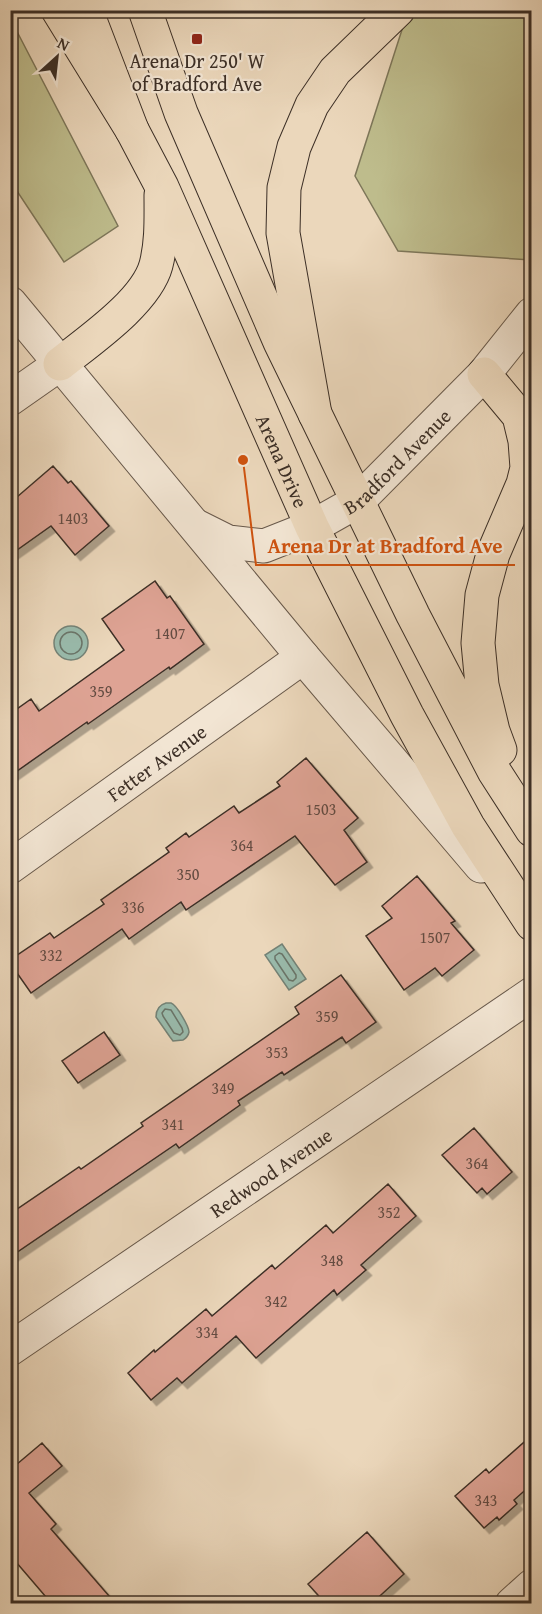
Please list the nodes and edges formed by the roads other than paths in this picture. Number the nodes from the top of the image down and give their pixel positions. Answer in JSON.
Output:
{"nodes":[{"id":1,"x":58,"y":10,"type":"edge"},
{"id":2,"x":86,"y":10,"type":"edge"},
{"id":3,"x":145,"y":10,"type":"edge"},
{"id":4,"x":398,"y":10,"type":"edge"},
{"id":5,"x":132,"y":130,"type":"junction"},
{"id":6,"x":162,"y":187,"type":"junction"},
{"id":7,"x":10,"y":303,"type":"edge"},
{"id":8,"x":531,"y":314,"type":"edge"},
{"id":9,"x":60,"y":364,"type":"junction"},
{"id":10,"x":484,"y":374,"type":"junction"},
{"id":11,"x":10,"y":399,"type":"edge"},
{"id":12,"x":315,"y":414,"type":"junction"},
{"id":13,"x":358,"y":501,"type":"junction"},
{"id":14,"x":192,"y":524,"type":"junction"},
{"id":15,"x":312,"y":527,"type":"junction"},
{"id":16,"x":303,"y":657,"type":"junction"},
{"id":17,"x":529,"y":826,"type":"edge"},
{"id":18,"x":10,"y":867,"type":"edge"},
{"id":19,"x":531,"y":924,"type":"edge"},
{"id":20,"x":531,"y":994,"type":"edge"},
{"id":21,"x":10,"y":1349,"type":"edge"},
{"id":22,"x":531,"y":1586,"type":"edge"},
{"id":23,"x":512,"y":1604,"type":"edge"}],
"edges":[{"from":1,"to":5,"type":"main road"},
{"from":2,"to":5,"type":"main road","name":"Arena Drive"},
{"from":3,"to":12,"type":"main road"},
{"from":4,"to":12,"type":"main road"},
{"from":5,"to":6,"type":"main road","name":"Arena Drive"},
{"from":6,"to":9,"type":"main road"},
{"from":6,"to":15,"type":"main road","name":"Arena Drive"},
{"from":7,"to":9,"type":"street"},
{"from":8,"to":10,"type":"street","name":"Bradford Avenue"},
{"from":9,"to":11,"type":"street"},
{"from":9,"to":14,"type":"street"},
{"from":10,"to":13,"type":"street","name":"Bradford Avenue"},
{"from":10,"to":17,"type":"main road"},
{"from":12,"to":13,"type":"main road"},
{"from":13,"to":15,"type":"street","name":"Bradford Avenue"},
{"from":13,"to":17,"type":"main road"},
{"from":14,"to":15,"type":"street","name":"Bradford Avenue"},
{"from":14,"to":16,"type":"street"},
{"from":15,"to":19,"type":"main road","name":"Arena Drive"},
{"from":16,"to":18,"type":"street","name":"Fetter Avenue"},
{"from":16,"to":19,"type":"street"},
{"from":20,"to":21,"type":"street","name":"Redwood Avenue"},
{"from":22,"to":23,"type":"street"}]}
